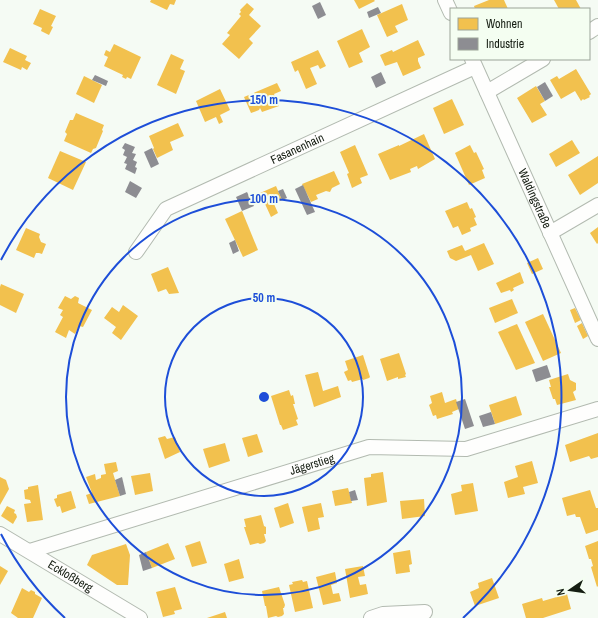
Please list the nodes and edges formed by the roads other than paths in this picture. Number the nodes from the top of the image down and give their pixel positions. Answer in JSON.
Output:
{"nodes":[{"id":1,"x":445,"y":0,"type":"edge"},
{"id":2,"x":450,"y":10,"type":"edge"},
{"id":3,"x":541,"y":60,"type":"edge"},
{"id":4,"x":474,"y":63,"type":"edge"},
{"id":5,"x":487,"y":92,"type":"junction"},
{"id":6,"x":598,"y":205,"type":"edge"},
{"id":7,"x":550,"y":233,"type":"junction"},
{"id":8,"x":136,"y":252,"type":"dead end"},
{"id":9,"x":598,"y":339,"type":"edge"},
{"id":10,"x":598,"y":409,"type":"edge"},
{"id":11,"x":0,"y":534,"type":"edge"},
{"id":12,"x":30,"y":551,"type":"junction"},
{"id":13,"x":425,"y":612,"type":"dead end"},
{"id":14,"x":140,"y":618,"type":"edge"},
{"id":15,"x":371,"y":618,"type":"edge"}],
"edges":[{"from":1,"to":2,"type":"street"},
{"from":3,"to":5,"type":"street"},
{"from":4,"to":5,"type":"street","name":"Waldingstraße"},
{"from":4,"to":8,"type":"street","name":"Fasanenhain"},
{"from":5,"to":7,"type":"street","name":"Waldingstraße"},
{"from":6,"to":7,"type":"street"},
{"from":7,"to":9,"type":"street","name":"Waldingstraße"},
{"from":10,"to":12,"type":"street","name":"Jägerstieg"},
{"from":11,"to":12,"type":"street","name":"Eckloßberg"},
{"from":12,"to":14,"type":"street","name":"Eckloßberg"},
{"from":13,"to":15,"type":"street"}]}
